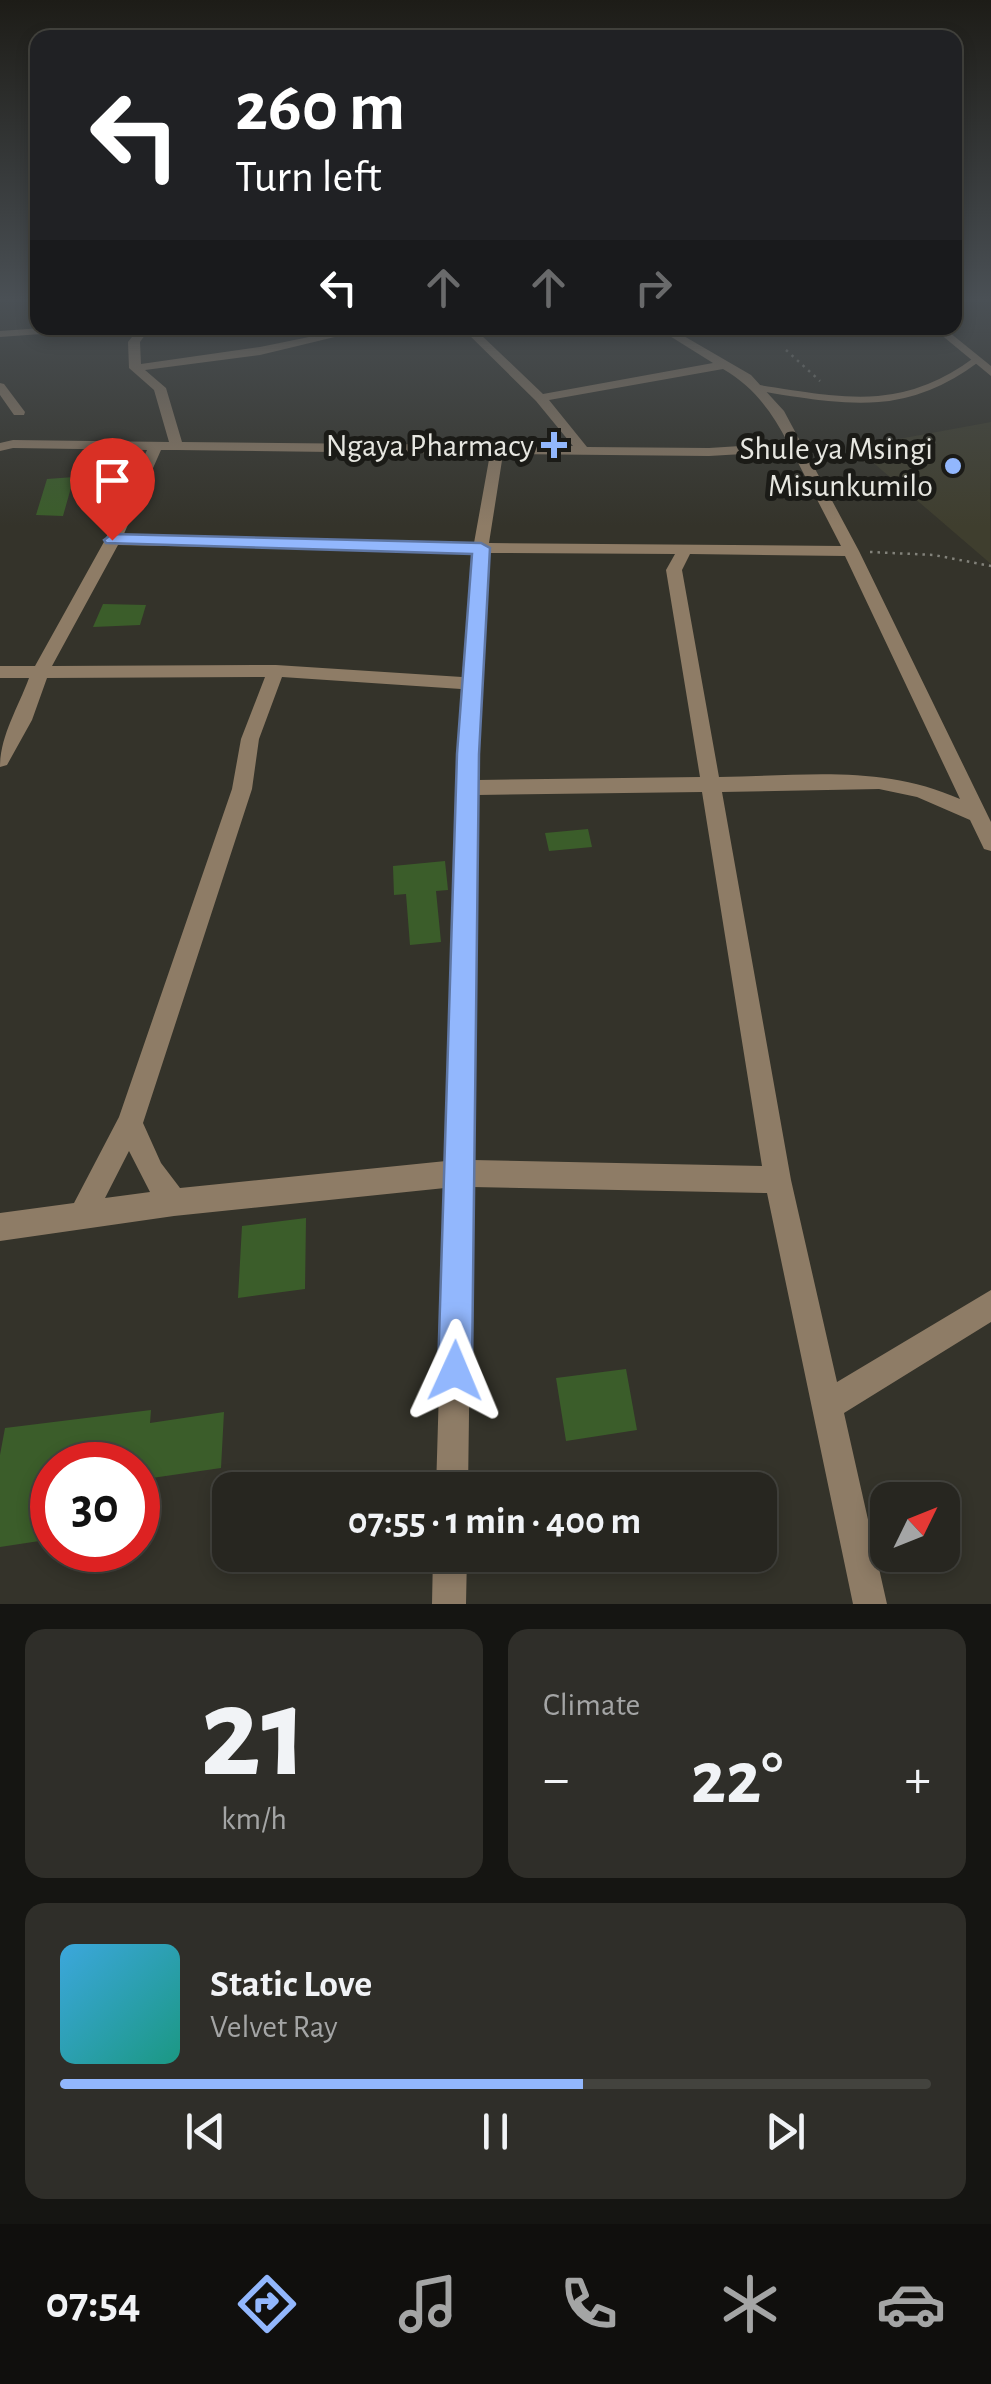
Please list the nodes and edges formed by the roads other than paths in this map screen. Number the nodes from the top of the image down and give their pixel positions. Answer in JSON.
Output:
{"nodes":[{"id":1,"x":146,"y":377,"type":"edge"},
{"id":2,"x":518,"y":377,"type":"edge"},
{"id":3,"x":657,"y":377,"type":"edge"},
{"id":4,"x":745,"y":377,"type":"edge"},
{"id":5,"x":957,"y":377,"type":"edge"},
{"id":6,"x":0,"y":387,"type":"edge"},
{"id":7,"x":759,"y":388,"type":"junction"},
{"id":8,"x":540,"y":398,"type":"junction"},
{"id":9,"x":19,"y":412,"type":"dead end"},
{"id":10,"x":156,"y":445,"type":"junction"},
{"id":11,"x":177,"y":446,"type":"junction"},
{"id":12,"x":0,"y":447,"type":"edge"},
{"id":13,"x":798,"y":447,"type":"junction"},
{"id":14,"x":584,"y":450,"type":"junction"},
{"id":15,"x":497,"y":451,"type":"junction"},
{"id":16,"x":112,"y":540,"type":"junction"},
{"id":17,"x":481,"y":548,"type":"junction"},
{"id":18,"x":648,"y":550,"type":"junction"},
{"id":19,"x":685,"y":550,"type":"junction"},
{"id":20,"x":851,"y":551,"type":"junction"},
{"id":21,"x":674,"y":570,"type":"junction"},
{"id":22,"x":276,"y":671,"type":"junction"},
{"id":23,"x":0,"y":672,"type":"edge"},
{"id":24,"x":39,"y":674,"type":"junction"},
{"id":25,"x":470,"y":684,"type":"junction"},
{"id":26,"x":26,"y":712,"type":"junction"},
{"id":27,"x":0,"y":722,"type":"edge"},
{"id":28,"x":0,"y":760,"type":"edge"},
{"id":29,"x":712,"y":783,"type":"junction"},
{"id":30,"x":467,"y":788,"type":"junction"},
{"id":31,"x":976,"y":814,"type":"junction"},
{"id":32,"x":991,"y":843,"type":"edge"},
{"id":33,"x":130,"y":1123,"type":"junction"},
{"id":34,"x":460,"y":1173,"type":"junction"},
{"id":35,"x":778,"y":1180,"type":"junction"},
{"id":36,"x":174,"y":1202,"type":"junction"},
{"id":37,"x":82,"y":1215,"type":"junction"},
{"id":38,"x":0,"y":1227,"type":"edge"},
{"id":39,"x":991,"y":1305,"type":"edge"},
{"id":40,"x":829,"y":1404,"type":"junction"},
{"id":41,"x":452,"y":1472,"type":"edge"},
{"id":42,"x":450,"y":1572,"type":"edge"},
{"id":43,"x":449,"y":1604,"type":"edge"},
{"id":44,"x":870,"y":1604,"type":"edge"}],
"edges":[{"from":1,"to":11,"type":"street"},
{"from":2,"to":8,"type":"street"},
{"from":3,"to":8,"type":"street"},
{"from":4,"to":7,"type":"street"},
{"from":5,"to":7,"type":"lane"},
{"from":6,"to":9,"type":"street"},
{"from":7,"to":13,"type":"street"},
{"from":8,"to":14,"type":"street"},
{"from":10,"to":11,"type":"street"},
{"from":10,"to":12,"type":"street"},
{"from":10,"to":16,"type":"street"},
{"from":11,"to":15,"type":"street"},
{"from":13,"to":14,"type":"street"},
{"from":13,"to":20,"type":"street"},
{"from":14,"to":15,"type":"street"},
{"from":15,"to":17,"type":"street"},
{"from":16,"to":17,"type":"street"},
{"from":16,"to":24,"type":"street"},
{"from":17,"to":18,"type":"street"},
{"from":17,"to":25,"type":"street"},
{"from":18,"to":19,"type":"street"},
{"from":18,"to":21,"type":"street"},
{"from":19,"to":20,"type":"street"},
{"from":19,"to":21,"type":"street"},
{"from":20,"to":31,"type":"street"},
{"from":21,"to":29,"type":"street"},
{"from":22,"to":24,"type":"street"},
{"from":22,"to":25,"type":"street"},
{"from":22,"to":33,"type":"street"},
{"from":23,"to":24,"type":"street"},
{"from":24,"to":26,"type":"street"},
{"from":25,"to":30,"type":"street"},
{"from":26,"to":27,"type":"street"},
{"from":26,"to":28,"type":"street"},
{"from":29,"to":30,"type":"street"},
{"from":29,"to":31,"type":"street"},
{"from":29,"to":35,"type":"street"},
{"from":30,"to":34,"type":"street"},
{"from":31,"to":32,"type":"street"},
{"from":33,"to":36,"type":"street"},
{"from":33,"to":37,"type":"street"},
{"from":34,"to":35,"type":"street"},
{"from":34,"to":36,"type":"street"},
{"from":34,"to":41,"type":"street"},
{"from":35,"to":40,"type":"street"},
{"from":36,"to":37,"type":"street"},
{"from":37,"to":38,"type":"street"},
{"from":39,"to":40,"type":"street"},
{"from":40,"to":44,"type":"street"},
{"from":42,"to":43,"type":"street"}]}
